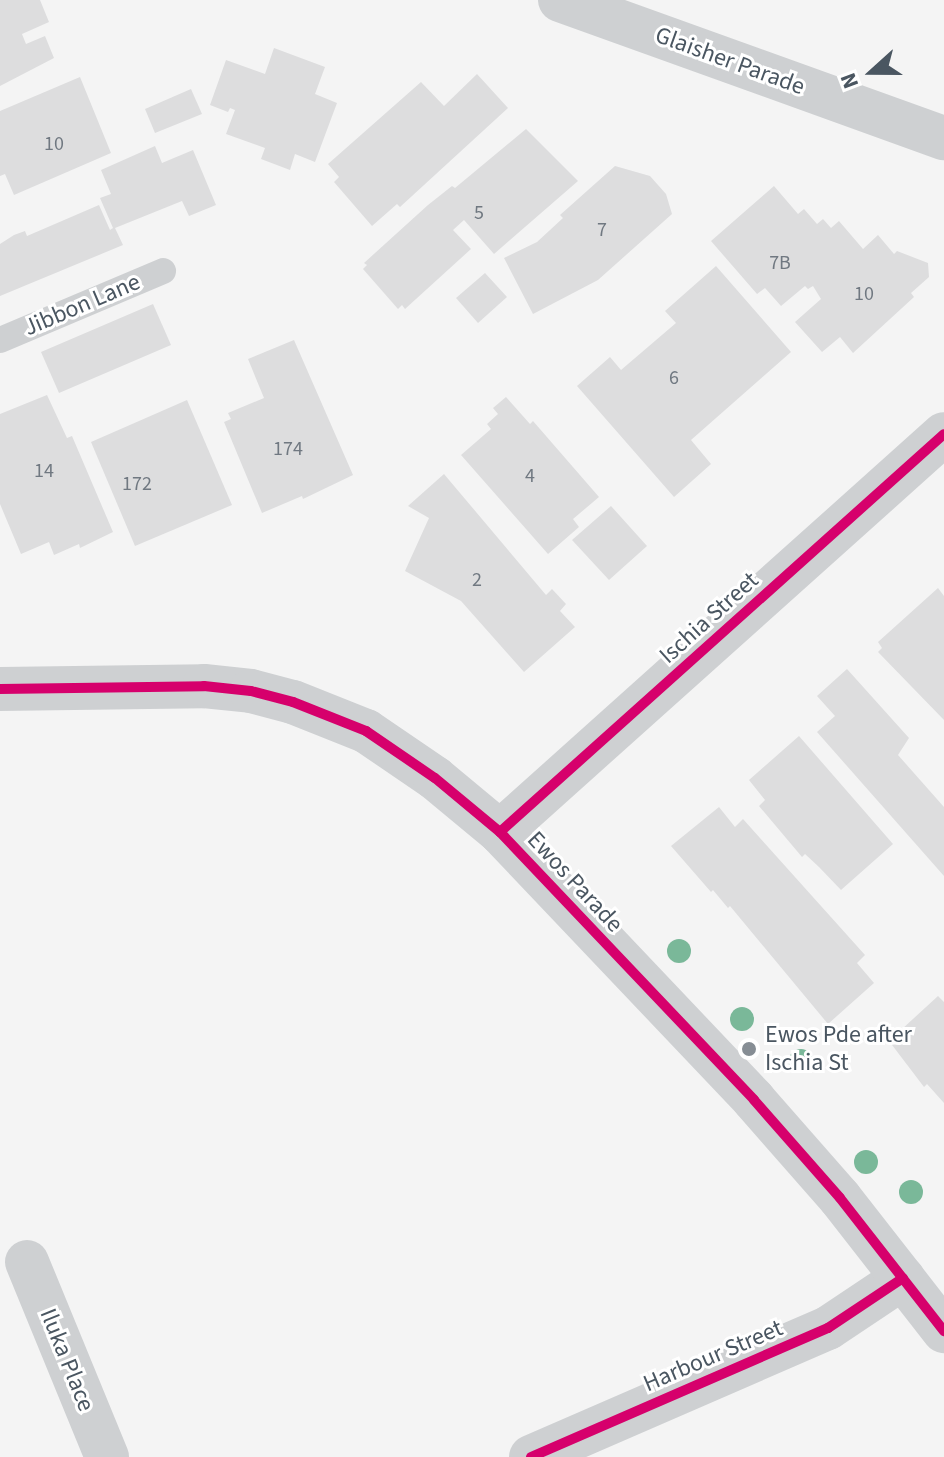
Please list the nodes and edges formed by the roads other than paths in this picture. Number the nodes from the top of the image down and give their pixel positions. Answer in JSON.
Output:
{"nodes":[{"id":1,"x":560,"y":0,"type":"edge"},
{"id":2,"x":944,"y":138,"type":"edge"},
{"id":3,"x":163,"y":271,"type":"dead end"},
{"id":4,"x":0,"y":340,"type":"edge"},
{"id":5,"x":944,"y":434,"type":"edge"},
{"id":6,"x":0,"y":689,"type":"edge"},
{"id":7,"x":500,"y":832,"type":"junction"},
{"id":8,"x":27,"y":1262,"type":"dead end"},
{"id":9,"x":903,"y":1278,"type":"junction"},
{"id":10,"x":944,"y":1331,"type":"edge"},
{"id":11,"x":107,"y":1457,"type":"edge"},
{"id":12,"x":531,"y":1457,"type":"edge"}],
"edges":[{"from":1,"to":2,"type":"street","name":"Glaisher Parade"},
{"from":3,"to":4,"type":"lane","name":"Jibbon Lane"},
{"from":5,"to":7,"type":"street","name":"Ischia Street"},
{"from":6,"to":7,"type":"street","name":"Ewos Parade"},
{"from":7,"to":9,"type":"street","name":"Ewos Parade"},
{"from":8,"to":11,"type":"street","name":"Iluka Place"},
{"from":9,"to":10,"type":"street","name":"Ewos Parade"},
{"from":9,"to":12,"type":"street","name":"Harbour Street"}]}
